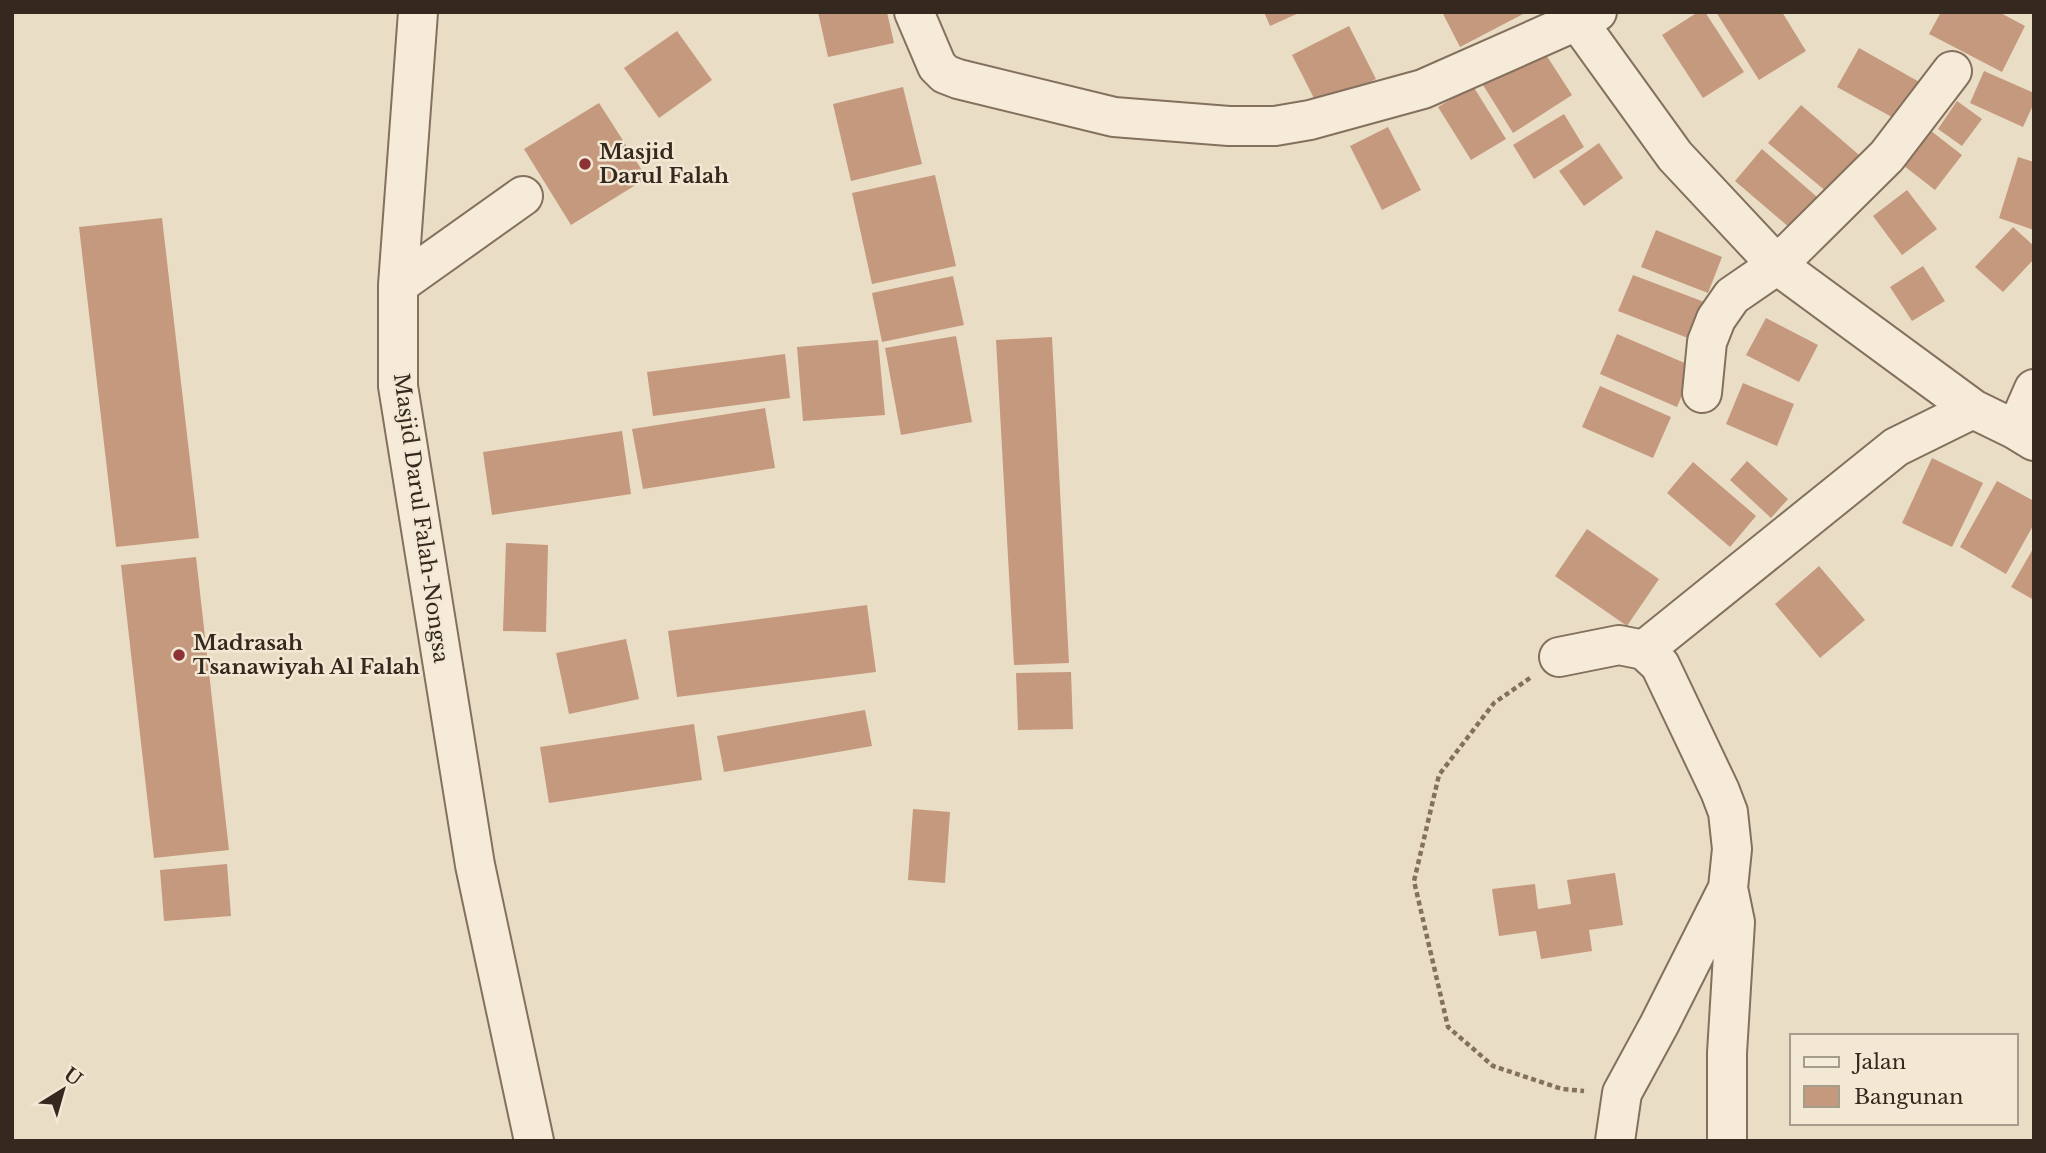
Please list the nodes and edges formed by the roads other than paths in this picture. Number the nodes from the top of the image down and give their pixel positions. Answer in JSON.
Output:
{"nodes":[{"id":1,"x":418,"y":12,"type":"edge"},
{"id":2,"x":914,"y":12,"type":"edge"},
{"id":3,"x":1582,"y":15,"type":"edge"},
{"id":4,"x":1952,"y":71,"type":"dead end"},
{"id":5,"x":523,"y":196,"type":"dead end"},
{"id":6,"x":1777,"y":265,"type":"junction"},
{"id":7,"x":398,"y":285,"type":"junction"},
{"id":8,"x":2034,"y":389,"type":"edge"},
{"id":9,"x":1702,"y":393,"type":"dead end"},
{"id":10,"x":1973,"y":408,"type":"junction"},
{"id":11,"x":2025,"y":436,"type":"edge"},
{"id":12,"x":1644,"y":650,"type":"junction"},
{"id":13,"x":1559,"y":657,"type":"road end"},
{"id":14,"x":1728,"y":888,"type":"junction"},
{"id":15,"x":534,"y":1141,"type":"edge"},
{"id":16,"x":1615,"y":1141,"type":"edge"},
{"id":17,"x":1727,"y":1141,"type":"edge"}],
"edges":[{"from":1,"to":7,"type":"street","name":"Masjid Darul Falah-Nongsa"},
{"from":2,"to":3,"type":"street"},
{"from":3,"to":6,"type":"street"},
{"from":4,"to":6,"type":"street"},
{"from":5,"to":7,"type":"street"},
{"from":6,"to":9,"type":"street"},
{"from":6,"to":10,"type":"street"},
{"from":7,"to":15,"type":"street","name":"Masjid Darul Falah-Nongsa"},
{"from":8,"to":11,"type":"street"},
{"from":10,"to":11,"type":"street"},
{"from":10,"to":12,"type":"street"},
{"from":12,"to":13,"type":"street"},
{"from":12,"to":14,"type":"street"},
{"from":14,"to":16,"type":"street"},
{"from":14,"to":17,"type":"street"}]}
